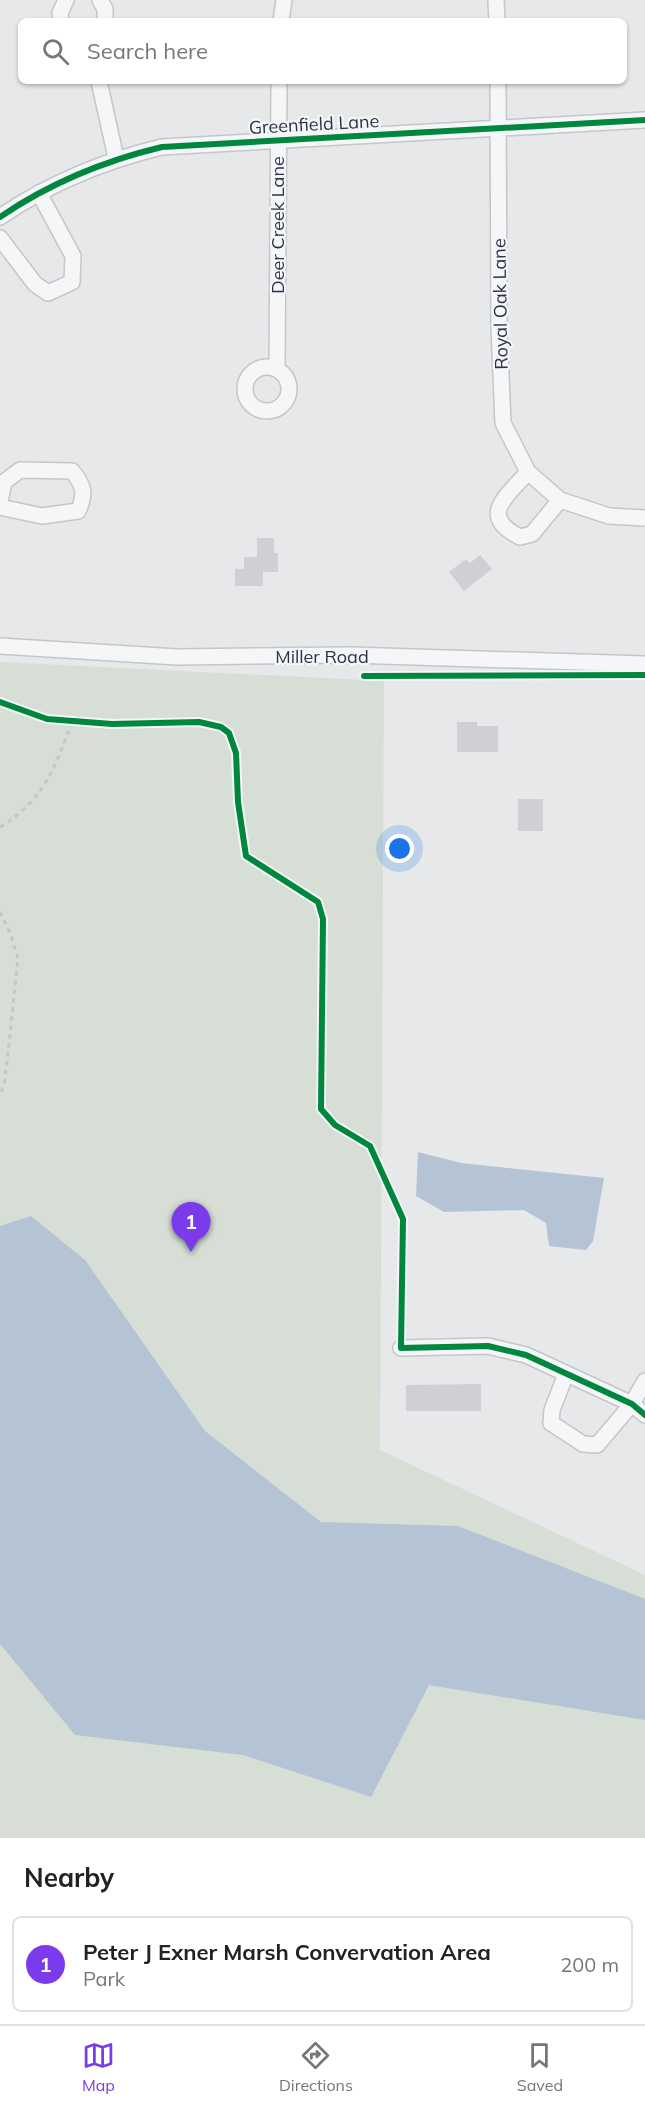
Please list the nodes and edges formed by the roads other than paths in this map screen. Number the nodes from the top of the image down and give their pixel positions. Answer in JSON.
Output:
{"nodes":[{"id":1,"x":66,"y":0,"type":"edge"},
{"id":2,"x":100,"y":0,"type":"edge"},
{"id":3,"x":284,"y":0,"type":"edge"},
{"id":4,"x":496,"y":0,"type":"edge"},
{"id":5,"x":61,"y":18,"type":"edge"},
{"id":6,"x":105,"y":18,"type":"edge"},
{"id":7,"x":281,"y":18,"type":"edge"},
{"id":8,"x":497,"y":18,"type":"edge"},
{"id":9,"x":100,"y":84,"type":"edge"},
{"id":10,"x":279,"y":84,"type":"edge"},
{"id":11,"x":498,"y":84,"type":"edge"},
{"id":12,"x":645,"y":120,"type":"edge"},
{"id":13,"x":498,"y":129,"type":"junction"},
{"id":14,"x":278,"y":140,"type":"junction"},
{"id":15,"x":116,"y":158,"type":"junction"},
{"id":16,"x":39,"y":194,"type":"junction"},
{"id":17,"x":0,"y":217,"type":"edge"},
{"id":18,"x":0,"y":238,"type":"edge"},
{"id":19,"x":276,"y":369,"type":"dead end"},
{"id":20,"x":528,"y":472,"type":"junction"},
{"id":21,"x":560,"y":500,"type":"junction"},
{"id":22,"x":0,"y":502,"type":"edge"},
{"id":23,"x":0,"y":507,"type":"edge"},
{"id":24,"x":645,"y":518,"type":"edge"},
{"id":25,"x":0,"y":646,"type":"edge"},
{"id":26,"x":645,"y":664,"type":"edge"},
{"id":27,"x":401,"y":1348,"type":"dead end"},
{"id":28,"x":566,"y":1374,"type":"junction"},
{"id":29,"x":645,"y":1381,"type":"edge"},
{"id":30,"x":632,"y":1404,"type":"junction"},
{"id":31,"x":645,"y":1415,"type":"edge"}],
"edges":[{"from":1,"to":5,"type":"street"},
{"from":2,"to":6,"type":"street"},
{"from":3,"to":7,"type":"street"},
{"from":4,"to":8,"type":"street"},
{"from":9,"to":15,"type":"street"},
{"from":10,"to":14,"type":"street","name":"Deer Creek Lane"},
{"from":11,"to":13,"type":"street","name":"Royal Oak Lane"},
{"from":12,"to":13,"type":"street","name":"Greenfield Lane"},
{"from":13,"to":14,"type":"street","name":"Greenfield Lane"},
{"from":13,"to":20,"type":"street","name":"Royal Oak Lane"},
{"from":14,"to":15,"type":"street","name":"Greenfield Lane"},
{"from":14,"to":19,"type":"street","name":"Deer Creek Lane"},
{"from":15,"to":16,"type":"street","name":"Greenfield Lane"},
{"from":16,"to":17,"type":"street","name":"Greenfield Lane"},
{"from":16,"to":18,"type":"street"},
{"from":20,"to":21,"type":"street","name":"Royal Oak Lane"},
{"from":20,"to":21,"type":"street"},
{"from":21,"to":24,"type":"street","name":"Royal Oak Lane"},
{"from":22,"to":23,"type":"street"},
{"from":25,"to":26,"type":"street","name":"Miller Road"},
{"from":27,"to":28,"type":"street"},
{"from":28,"to":30,"type":"street"},
{"from":28,"to":30,"type":"street"},
{"from":29,"to":30,"type":"street"},
{"from":30,"to":31,"type":"street"}]}
